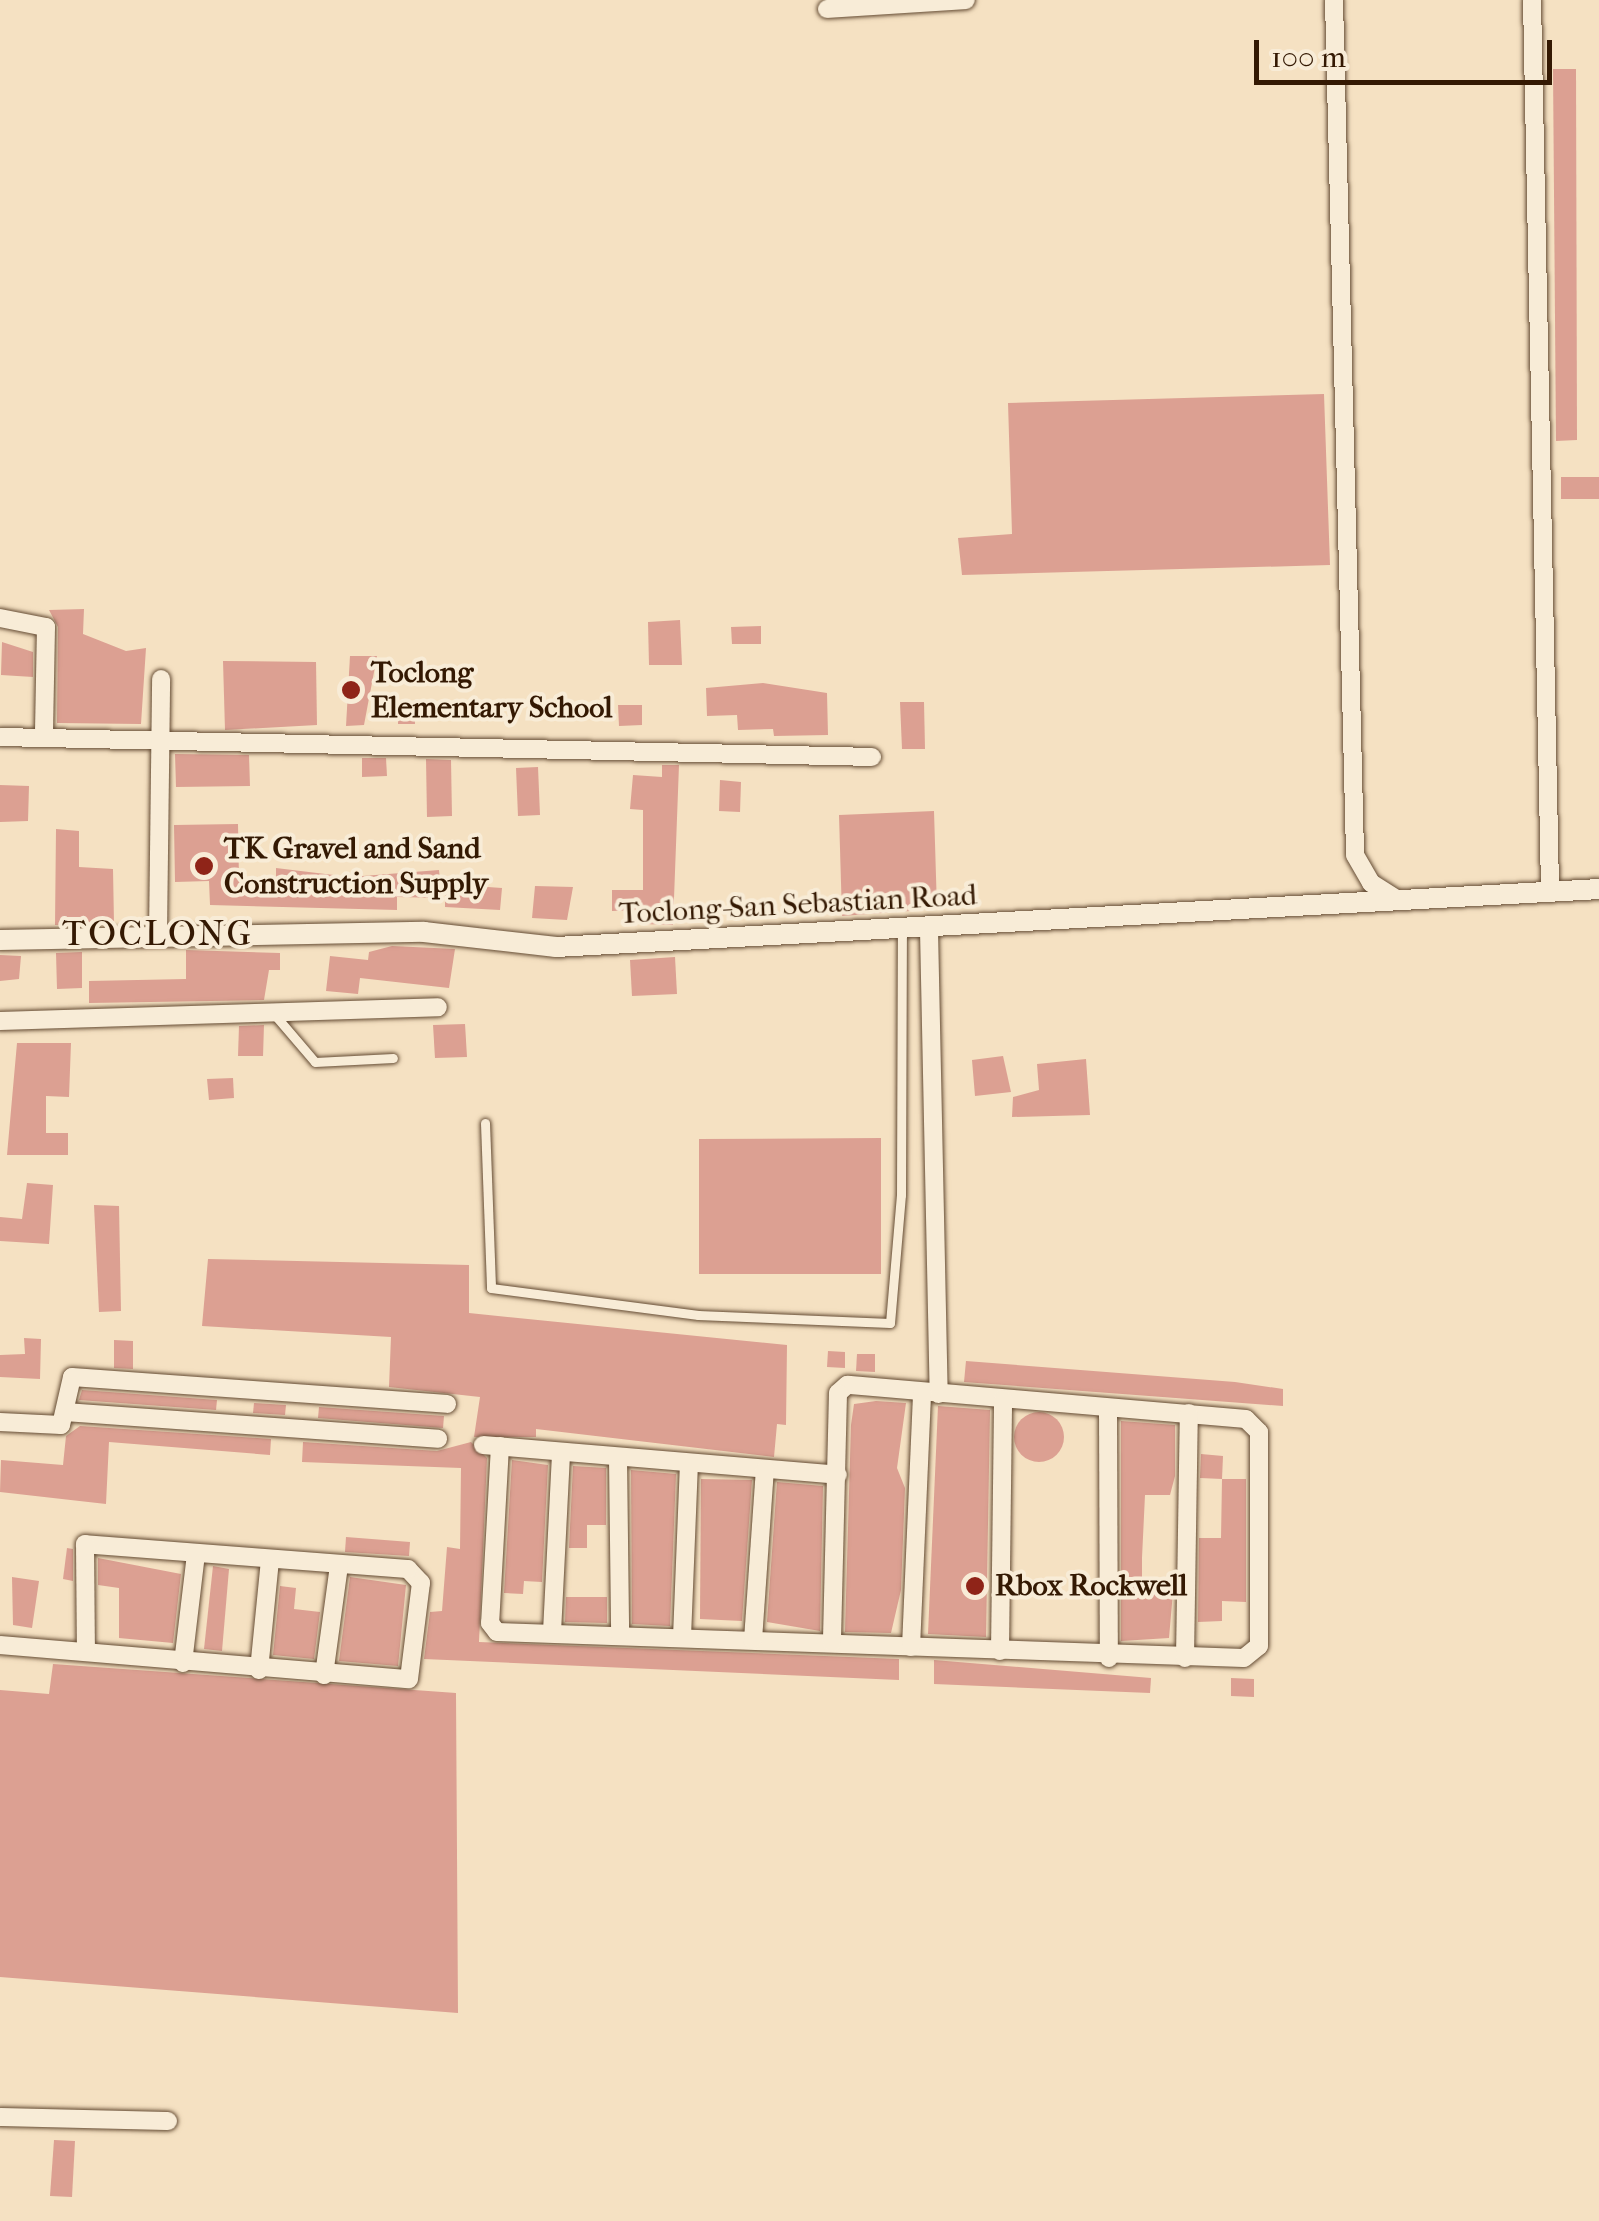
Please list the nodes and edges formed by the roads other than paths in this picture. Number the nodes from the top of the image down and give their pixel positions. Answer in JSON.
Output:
{"nodes":[{"id":1,"x":966,"y":0,"type":"edge"},
{"id":2,"x":1334,"y":0,"type":"edge"},
{"id":3,"x":1532,"y":0,"type":"edge"},
{"id":4,"x":827,"y":9,"type":"dead end"},
{"id":5,"x":0,"y":618,"type":"edge"},
{"id":6,"x":161,"y":679,"type":"dead end"},
{"id":7,"x":44,"y":736,"type":"junction"},
{"id":8,"x":0,"y":737,"type":"edge"},
{"id":9,"x":158,"y":740,"type":"junction"},
{"id":10,"x":872,"y":756,"type":"dead end"},
{"id":11,"x":1599,"y":888,"type":"edge"},
{"id":12,"x":1550,"y":892,"type":"junction"},
{"id":13,"x":1400,"y":901,"type":"junction"},
{"id":14,"x":929,"y":930,"type":"junction"},
{"id":15,"x":902,"y":932,"type":"junction"},
{"id":16,"x":158,"y":935,"type":"junction"},
{"id":17,"x":0,"y":940,"type":"edge"},
{"id":18,"x":438,"y":1008,"type":"dead end"},
{"id":19,"x":270,"y":1011,"type":"junction"},
{"id":20,"x":0,"y":1021,"type":"edge"},
{"id":21,"x":393,"y":1058,"type":"dead end"},
{"id":22,"x":485,"y":1123,"type":"dead end"},
{"id":23,"x":930,"y":1393,"type":"junction"},
{"id":24,"x":1004,"y":1400,"type":"junction"},
{"id":25,"x":447,"y":1404,"type":"dead end"},
{"id":26,"x":1108,"y":1408,"type":"junction"},
{"id":27,"x":64,"y":1412,"type":"junction"},
{"id":28,"x":1189,"y":1413,"type":"junction"},
{"id":29,"x":0,"y":1422,"type":"edge"},
{"id":30,"x":438,"y":1439,"type":"dead end"},
{"id":31,"x":561,"y":1452,"type":"junction"},
{"id":32,"x":618,"y":1458,"type":"junction"},
{"id":33,"x":689,"y":1463,"type":"junction"},
{"id":34,"x":766,"y":1469,"type":"junction"},
{"id":35,"x":838,"y":1475,"type":"junction"},
{"id":36,"x":196,"y":1554,"type":"junction"},
{"id":37,"x":270,"y":1560,"type":"junction"},
{"id":38,"x":339,"y":1566,"type":"junction"},
{"id":39,"x":552,"y":1632,"type":"junction"},
{"id":40,"x":620,"y":1634,"type":"junction"},
{"id":41,"x":682,"y":1636,"type":"junction"},
{"id":42,"x":753,"y":1640,"type":"junction"},
{"id":43,"x":832,"y":1643,"type":"junction"},
{"id":44,"x":0,"y":1645,"type":"edge"},
{"id":45,"x":910,"y":1647,"type":"junction"},
{"id":46,"x":86,"y":1650,"type":"junction"},
{"id":47,"x":1000,"y":1651,"type":"junction"},
{"id":48,"x":1109,"y":1658,"type":"junction"},
{"id":49,"x":1184,"y":1658,"type":"junction"},
{"id":50,"x":183,"y":1663,"type":"junction"},
{"id":51,"x":259,"y":1670,"type":"junction"},
{"id":52,"x":324,"y":1676,"type":"junction"},
{"id":53,"x":0,"y":2116,"type":"edge"},
{"id":54,"x":168,"y":2122,"type":"dead end"}],
"edges":[{"from":1,"to":4,"type":"street"},
{"from":2,"to":13,"type":"street"},
{"from":3,"to":12,"type":"street"},
{"from":5,"to":7,"type":"street"},
{"from":6,"to":9,"type":"street"},
{"from":7,"to":8,"type":"street"},
{"from":7,"to":9,"type":"street"},
{"from":9,"to":10,"type":"street"},
{"from":9,"to":16,"type":"street"},
{"from":11,"to":12,"type":"street","name":"Toclong-San Sebastian Road"},
{"from":12,"to":13,"type":"street","name":"Toclong-San Sebastian Road"},
{"from":13,"to":14,"type":"street","name":"Toclong-San Sebastian Road"},
{"from":14,"to":15,"type":"street","name":"Toclong-San Sebastian Road"},
{"from":14,"to":23,"type":"street"},
{"from":15,"to":16,"type":"street","name":"Toclong-San Sebastian Road"},
{"from":15,"to":22,"type":"lane"},
{"from":16,"to":17,"type":"street","name":"Toclong-San Sebastian Road"},
{"from":18,"to":19,"type":"street"},
{"from":19,"to":20,"type":"street"},
{"from":19,"to":21,"type":"lane"},
{"from":23,"to":24,"type":"street"},
{"from":23,"to":35,"type":"street"},
{"from":23,"to":45,"type":"street"},
{"from":24,"to":26,"type":"street"},
{"from":24,"to":47,"type":"street"},
{"from":25,"to":27,"type":"street"},
{"from":26,"to":28,"type":"street"},
{"from":26,"to":48,"type":"street"},
{"from":27,"to":29,"type":"street"},
{"from":27,"to":30,"type":"street"},
{"from":28,"to":49,"type":"street"},
{"from":28,"to":49,"type":"street"},
{"from":31,"to":32,"type":"street"},
{"from":31,"to":39,"type":"street"},
{"from":31,"to":39,"type":"street"},
{"from":32,"to":33,"type":"street"},
{"from":32,"to":40,"type":"street"},
{"from":33,"to":34,"type":"street"},
{"from":33,"to":41,"type":"street"},
{"from":34,"to":35,"type":"street"},
{"from":34,"to":42,"type":"street"},
{"from":35,"to":43,"type":"street"},
{"from":36,"to":37,"type":"street"},
{"from":36,"to":46,"type":"street"},
{"from":36,"to":50,"type":"street"},
{"from":37,"to":38,"type":"street"},
{"from":37,"to":51,"type":"street"},
{"from":38,"to":52,"type":"street"},
{"from":38,"to":52,"type":"street"},
{"from":39,"to":40,"type":"street"},
{"from":40,"to":41,"type":"street"},
{"from":41,"to":42,"type":"street"},
{"from":42,"to":43,"type":"street"},
{"from":43,"to":45,"type":"street"},
{"from":44,"to":46,"type":"street"},
{"from":45,"to":47,"type":"street"},
{"from":46,"to":50,"type":"street"},
{"from":47,"to":48,"type":"street"},
{"from":48,"to":49,"type":"street"},
{"from":50,"to":51,"type":"street"},
{"from":51,"to":52,"type":"street"},
{"from":53,"to":54,"type":"street"}]}
